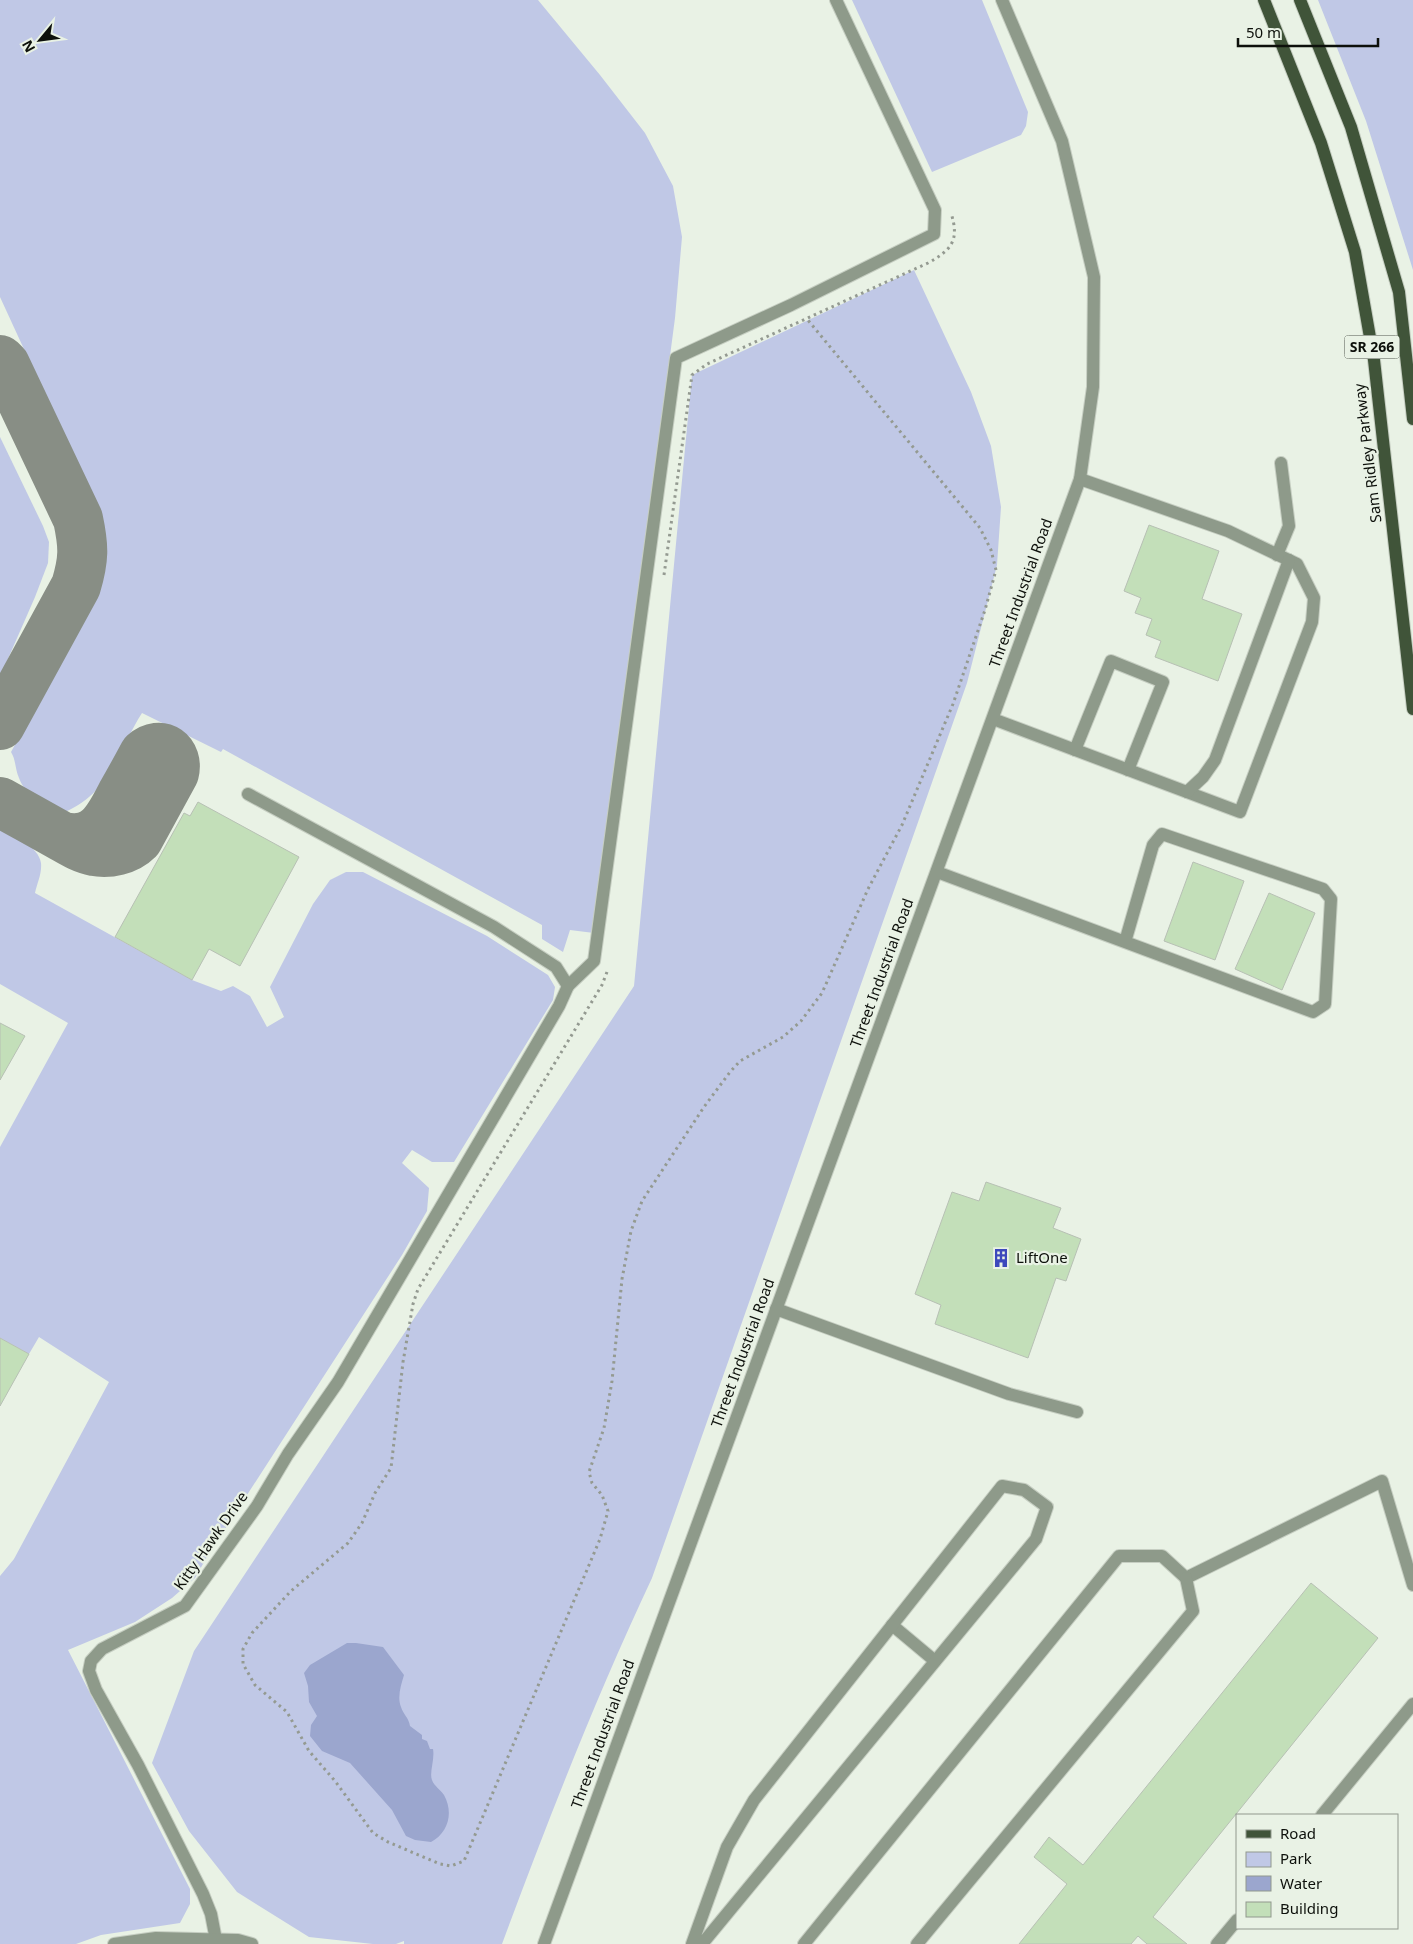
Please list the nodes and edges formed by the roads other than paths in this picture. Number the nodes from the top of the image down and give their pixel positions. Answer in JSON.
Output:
{"nodes":[{"id":1,"x":836,"y":0,"type":"edge"},
{"id":2,"x":1002,"y":0,"type":"edge"},
{"id":3,"x":1264,"y":0,"type":"edge"},
{"id":4,"x":1300,"y":0,"type":"edge"},
{"id":5,"x":1413,"y":419,"type":"edge"},
{"id":6,"x":1281,"y":464,"type":"dead end"},
{"id":7,"x":1080,"y":479,"type":"junction"},
{"id":8,"x":1277,"y":555,"type":"junction"},
{"id":9,"x":1289,"y":560,"type":"junction"},
{"id":10,"x":1413,"y":709,"type":"edge"},
{"id":11,"x":993,"y":719,"type":"junction"},
{"id":12,"x":1075,"y":750,"type":"junction"},
{"id":13,"x":1128,"y":770,"type":"junction"},
{"id":14,"x":1188,"y":792,"type":"junction"},
{"id":15,"x":248,"y":794,"type":"dead end"},
{"id":16,"x":937,"y":872,"type":"junction"},
{"id":17,"x":1125,"y":942,"type":"junction"},
{"id":18,"x":568,"y":986,"type":"junction"},
{"id":19,"x":776,"y":1309,"type":"junction"},
{"id":20,"x":1077,"y":1412,"type":"dead end"},
{"id":21,"x":1186,"y":1578,"type":"junction"},
{"id":22,"x":1413,"y":1585,"type":"edge"},
{"id":23,"x":892,"y":1624,"type":"junction"},
{"id":24,"x":935,"y":1662,"type":"junction"},
{"id":25,"x":1413,"y":1704,"type":"edge"},
{"id":26,"x":1323,"y":1814,"type":"edge"},
{"id":27,"x":1236,"y":1921,"type":"edge"},
{"id":28,"x":216,"y":1940,"type":"junction"},
{"id":29,"x":199,"y":1942,"type":"edge"},
{"id":30,"x":114,"y":1944,"type":"edge"},
{"id":31,"x":252,"y":1944,"type":"edge"},
{"id":32,"x":544,"y":1944,"type":"edge"},
{"id":33,"x":692,"y":1944,"type":"edge"},
{"id":34,"x":702,"y":1944,"type":"edge"},
{"id":35,"x":804,"y":1944,"type":"edge"},
{"id":36,"x":918,"y":1944,"type":"edge"},
{"id":37,"x":1217,"y":1944,"type":"edge"}],
"edges":[{"from":1,"to":18,"type":"street","name":"Kitty Hawk Drive"},
{"from":2,"to":7,"type":"street","name":"Threet Industrial Road"},
{"from":3,"to":10,"type":"main road","name":"Sam Ridley Parkway","number":"SR 266"},
{"from":4,"to":5,"type":"main road","number":"SR 266"},
{"from":6,"to":8,"type":"street"},
{"from":7,"to":8,"type":"street"},
{"from":7,"to":11,"type":"street","name":"Threet Industrial Road"},
{"from":8,"to":9,"type":"street"},
{"from":9,"to":14,"type":"street"},
{"from":9,"to":14,"type":"street"},
{"from":11,"to":12,"type":"street"},
{"from":11,"to":16,"type":"street","name":"Threet Industrial Road"},
{"from":12,"to":13,"type":"street"},
{"from":12,"to":13,"type":"street"},
{"from":13,"to":14,"type":"street"},
{"from":15,"to":18,"type":"street"},
{"from":16,"to":17,"type":"street"},
{"from":16,"to":19,"type":"street","name":"Threet Industrial Road"},
{"from":17,"to":17,"type":"street"},
{"from":18,"to":28,"type":"street","name":"Kitty Hawk Drive"},
{"from":19,"to":20,"type":"street"},
{"from":19,"to":32,"type":"street","name":"Threet Industrial Road"},
{"from":21,"to":22,"type":"street"},
{"from":21,"to":35,"type":"street"},
{"from":21,"to":36,"type":"street"},
{"from":23,"to":24,"type":"street"},
{"from":23,"to":24,"type":"street"},
{"from":23,"to":33,"type":"street"},
{"from":24,"to":34,"type":"street"},
{"from":25,"to":26,"type":"street"},
{"from":27,"to":37,"type":"street"},
{"from":28,"to":29,"type":"street"},
{"from":28,"to":31,"type":"street"},
{"from":29,"to":30,"type":"street"}]}
